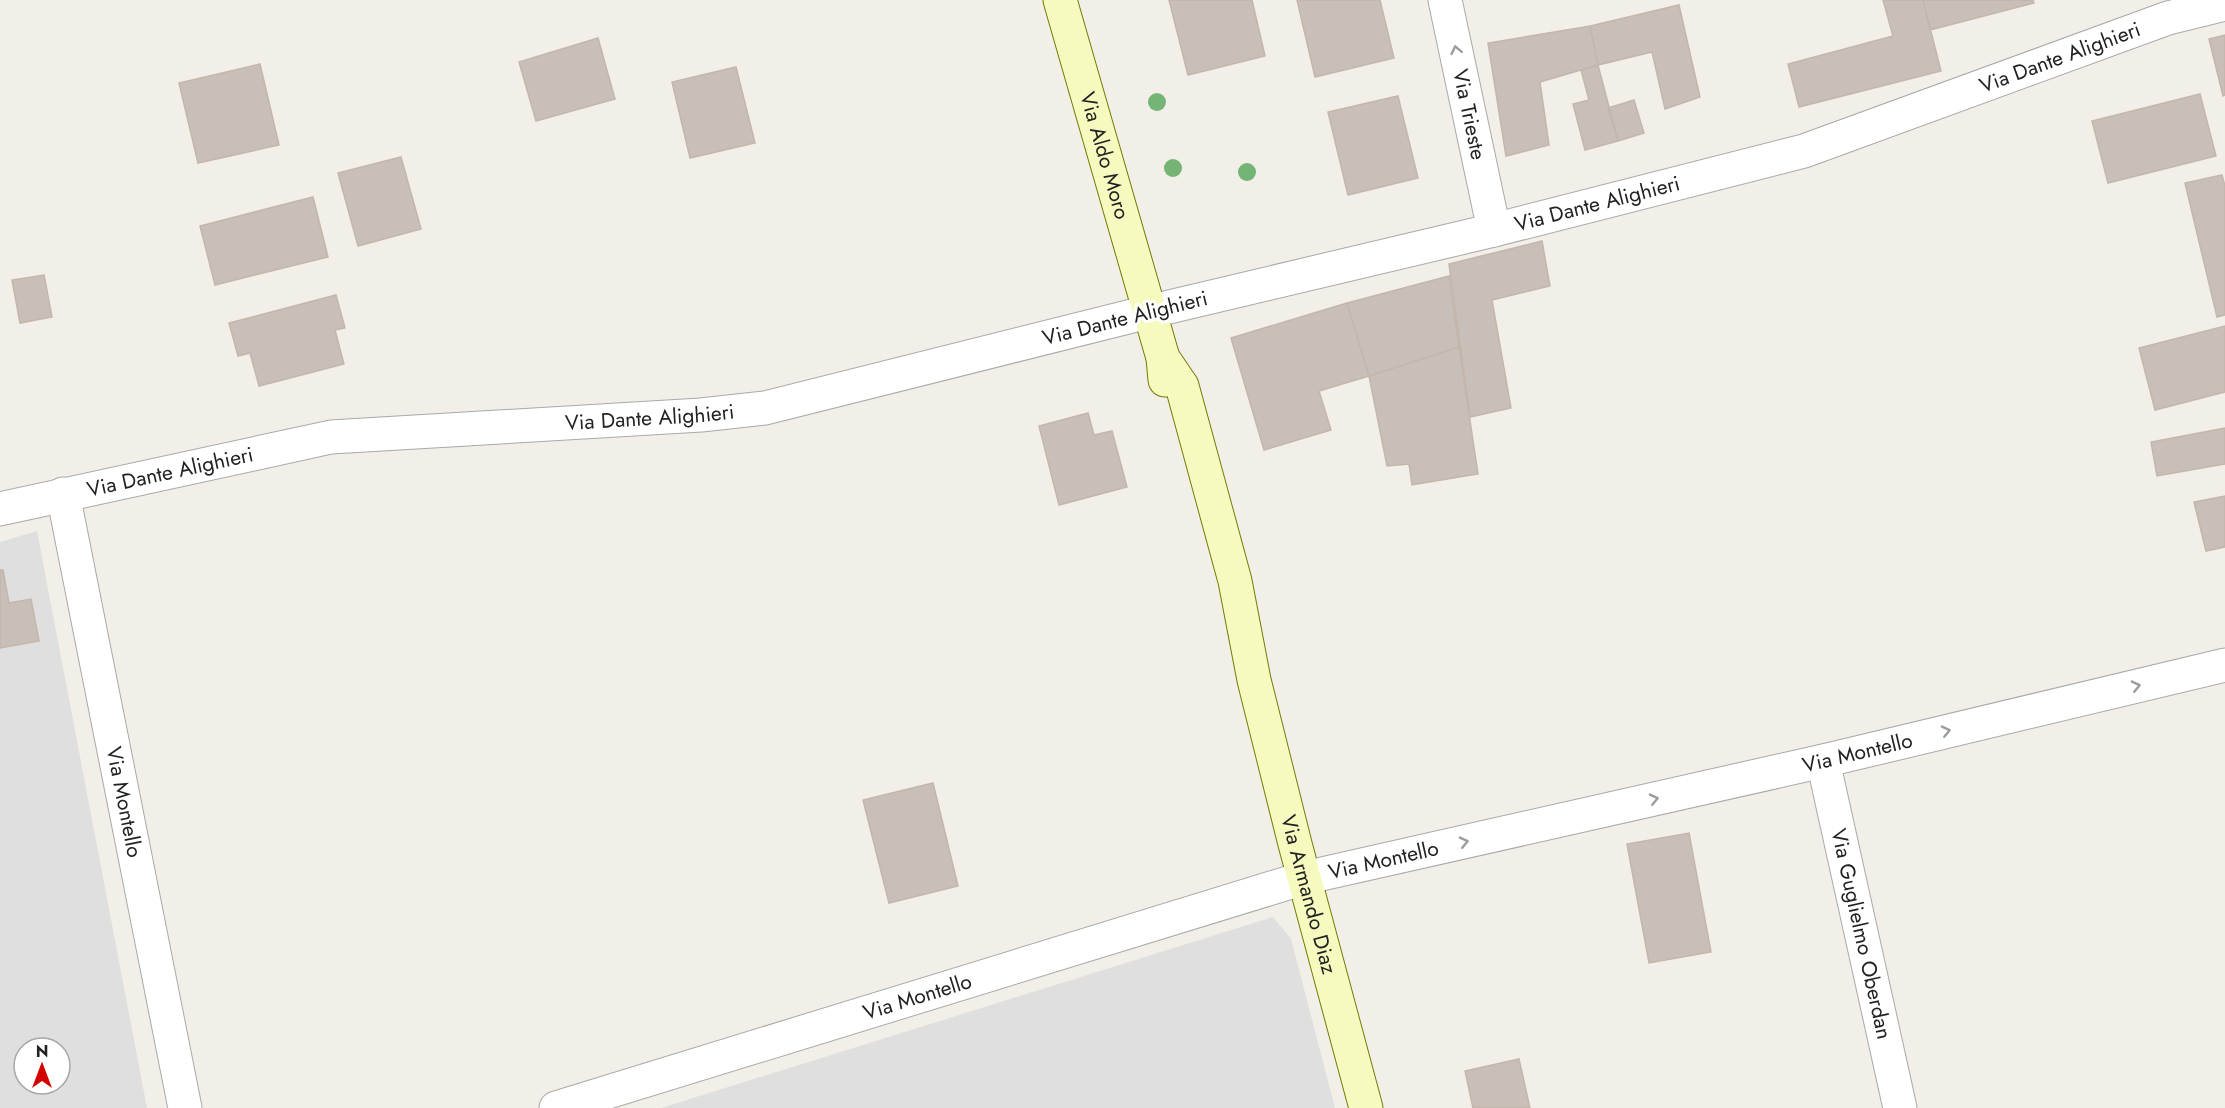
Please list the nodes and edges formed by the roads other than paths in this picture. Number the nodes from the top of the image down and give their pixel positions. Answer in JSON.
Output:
{"nodes":[{"id":1,"x":1060,"y":0,"type":"edge"},
{"id":2,"x":1445,"y":0,"type":"edge"},
{"id":3,"x":2225,"y":4,"type":"edge"},
{"id":4,"x":2166,"y":9,"type":"edge"},
{"id":5,"x":1494,"y":230,"type":"junction"},
{"id":6,"x":1148,"y":312,"type":"junction"},
{"id":7,"x":63,"y":494,"type":"junction"},
{"id":8,"x":0,"y":508,"type":"edge"},
{"id":9,"x":2225,"y":665,"type":"edge"},
{"id":10,"x":1823,"y":761,"type":"junction"},
{"id":11,"x":1304,"y":878,"type":"junction"},
{"id":12,"x":185,"y":1108,"type":"edge"},
{"id":13,"x":556,"y":1108,"type":"edge"},
{"id":14,"x":1366,"y":1108,"type":"edge"},
{"id":15,"x":1899,"y":1108,"type":"edge"}],
"edges":[{"from":1,"to":6,"type":"main road","name":"Via Aldo Moro"},
{"from":5,"to":2,"type":"street","name":"Via Trieste","one_way":true},
{"from":3,"to":4,"type":"street","name":"Via Dante Alighieri"},
{"from":4,"to":5,"type":"street","name":"Via Dante Alighieri"},
{"from":5,"to":6,"type":"street","name":"Via Dante Alighieri"},
{"from":6,"to":7,"type":"street","name":"Via Dante Alighieri"},
{"from":6,"to":11,"type":"main road","name":"Via Armando Diaz"},
{"from":7,"to":8,"type":"street","name":"Via Dante Alighieri"},
{"from":7,"to":12,"type":"street","name":"Via Montello"},
{"from":10,"to":9,"type":"street","name":"Via Montello","one_way":true},
{"from":11,"to":10,"type":"street","name":"Via Montello","one_way":true},
{"from":10,"to":15,"type":"street","name":"Via Guglielmo Oberdan"},
{"from":11,"to":13,"type":"street","name":"Via Montello"},
{"from":11,"to":14,"type":"main road","name":"Via Armando Diaz"}]}
